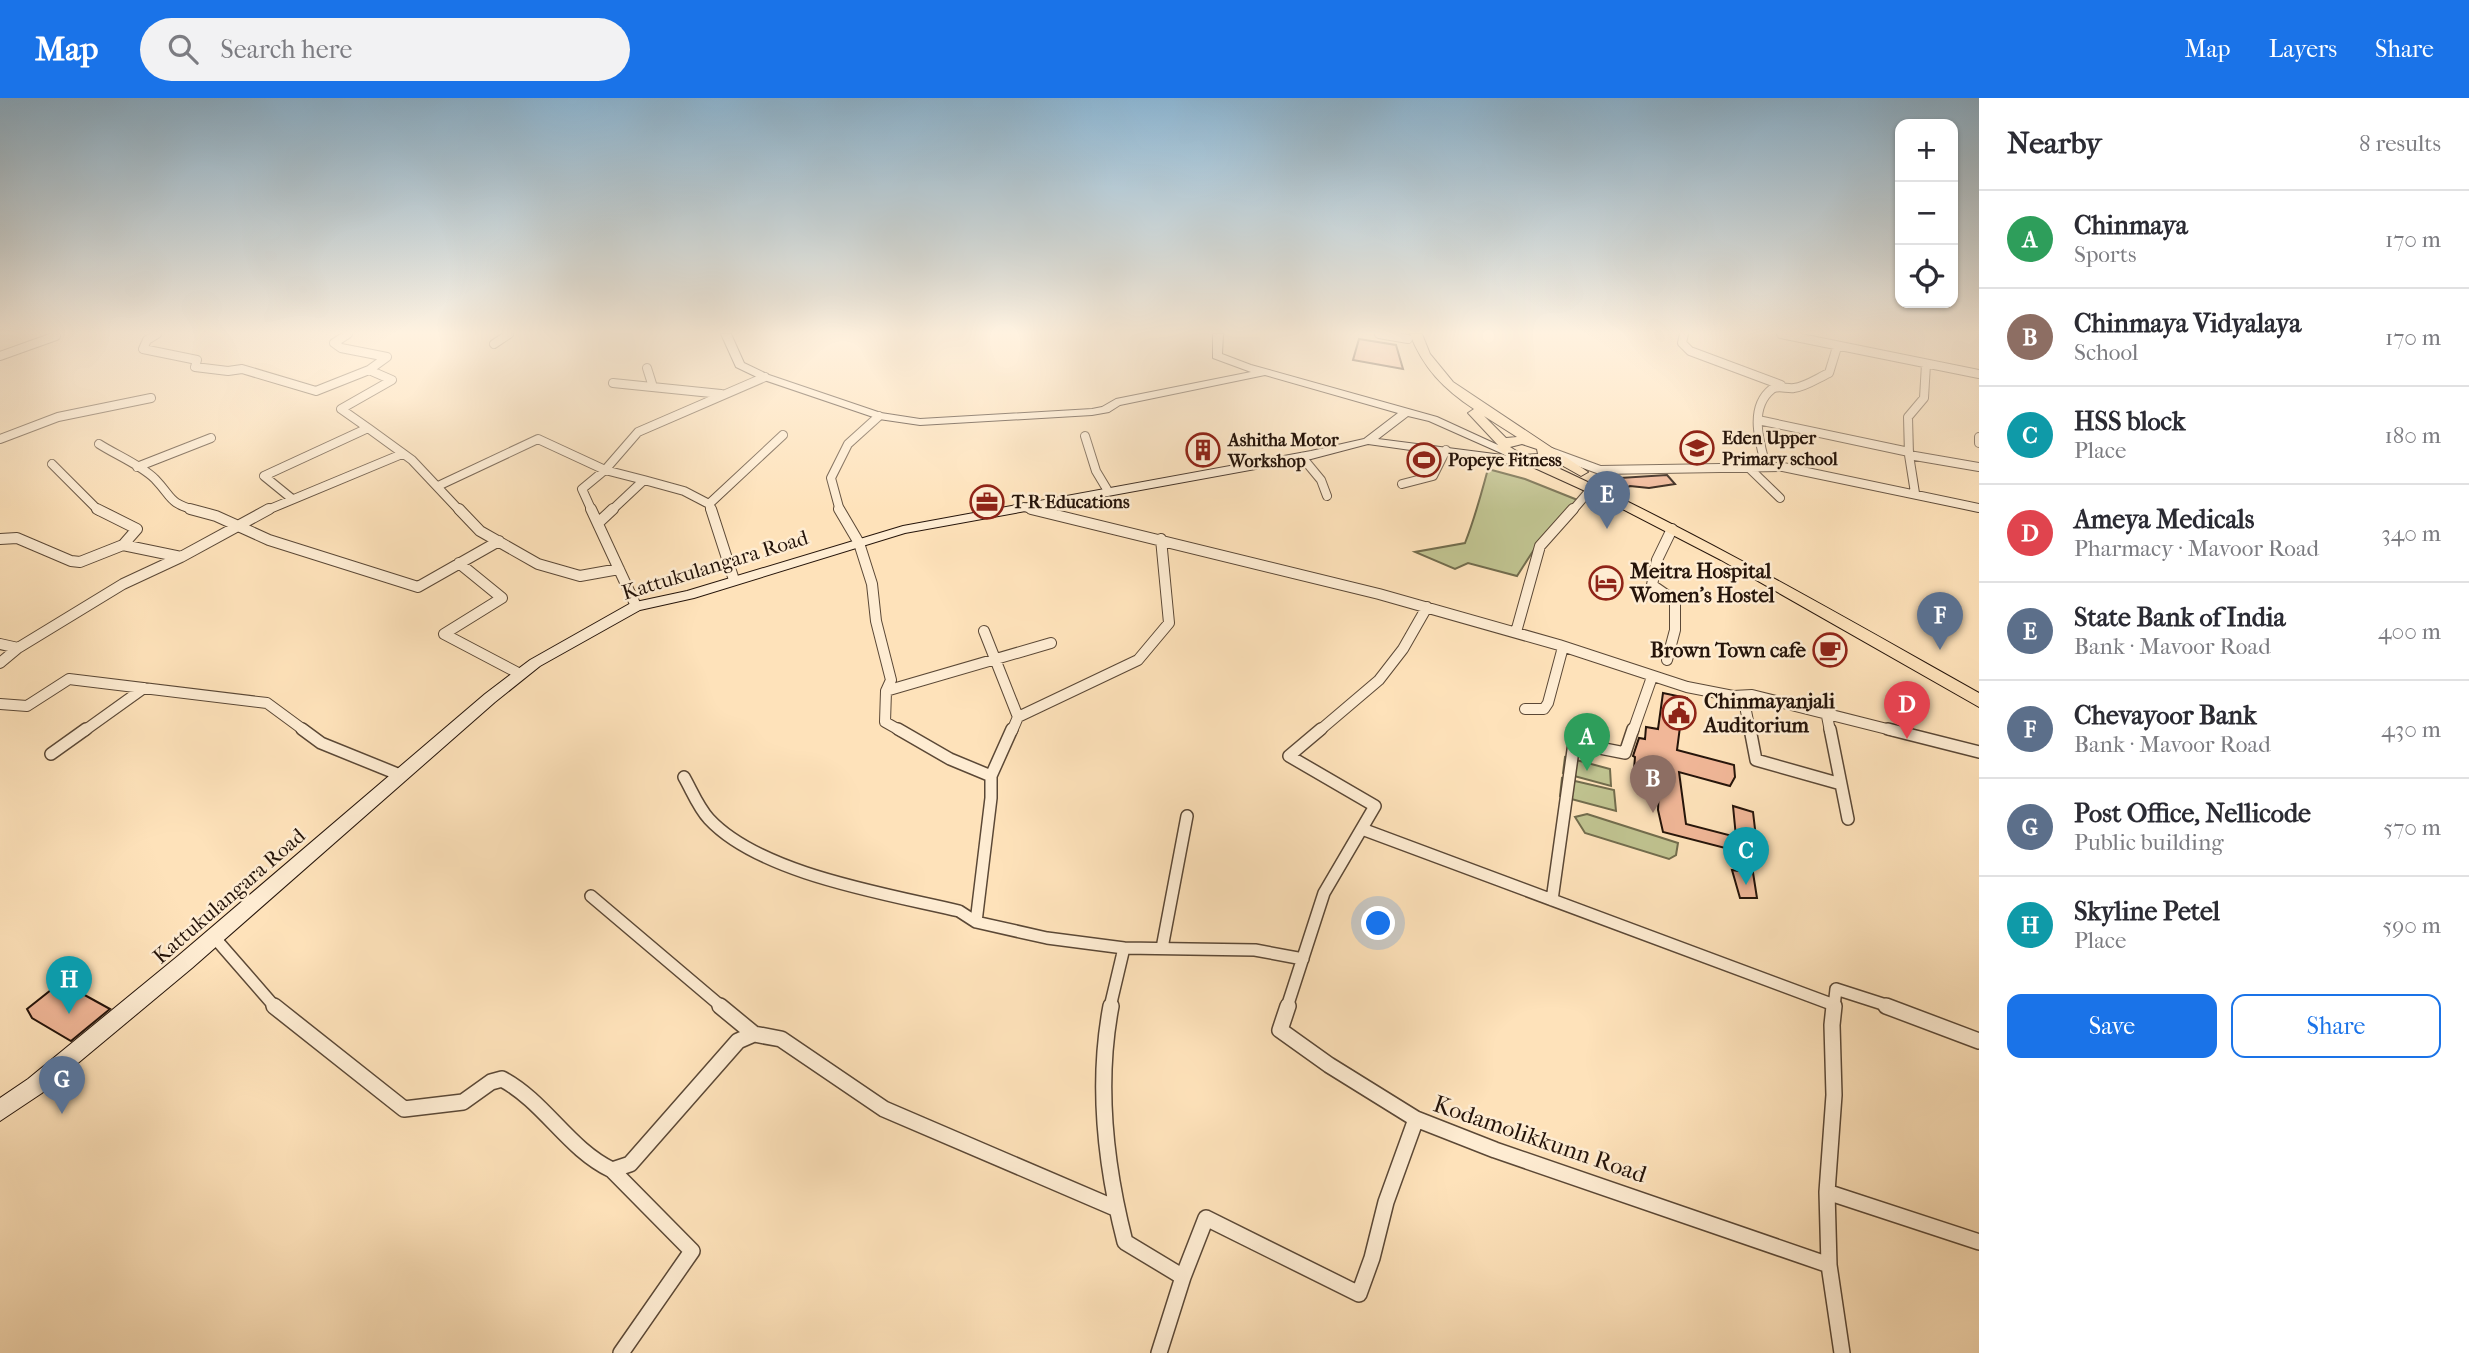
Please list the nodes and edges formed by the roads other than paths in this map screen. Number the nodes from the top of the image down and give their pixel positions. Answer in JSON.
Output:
{"nodes":[{"id":1,"x":370,"y":393,"type":"edge"},
{"id":2,"x":709,"y":393,"type":"edge"},
{"id":3,"x":727,"y":393,"type":"edge"},
{"id":4,"x":811,"y":393,"type":"edge"},
{"id":5,"x":1163,"y":393,"type":"edge"},
{"id":6,"x":1340,"y":393,"type":"edge"},
{"id":7,"x":1447,"y":393,"type":"edge"},
{"id":8,"x":1458,"y":393,"type":"edge"},
{"id":9,"x":1770,"y":393,"type":"edge"},
{"id":10,"x":1924,"y":393,"type":"edge"},
{"id":11,"x":724,"y":394,"type":"junction"},
{"id":12,"x":151,"y":398,"type":"dead end"},
{"id":13,"x":1407,"y":411,"type":"junction"},
{"id":14,"x":879,"y":416,"type":"junction"},
{"id":15,"x":1758,"y":420,"type":"junction"},
{"id":16,"x":368,"y":428,"type":"junction"},
{"id":17,"x":783,"y":435,"type":"dead end"},
{"id":18,"x":1085,"y":436,"type":"dead end"},
{"id":19,"x":1979,"y":437,"type":"edge"},
{"id":20,"x":211,"y":438,"type":"dead end"},
{"id":21,"x":0,"y":439,"type":"edge"},
{"id":22,"x":1368,"y":441,"type":"junction"},
{"id":23,"x":1979,"y":443,"type":"edge"},
{"id":24,"x":99,"y":444,"type":"dead end"},
{"id":25,"x":1539,"y":446,"type":"junction"},
{"id":26,"x":1504,"y":447,"type":"junction"},
{"id":27,"x":1446,"y":450,"type":"junction"},
{"id":28,"x":1909,"y":453,"type":"junction"},
{"id":29,"x":402,"y":454,"type":"junction"},
{"id":30,"x":1302,"y":457,"type":"junction"},
{"id":31,"x":1526,"y":460,"type":"junction"},
{"id":32,"x":52,"y":464,"type":"dead end"},
{"id":33,"x":137,"y":467,"type":"junction"},
{"id":34,"x":1748,"y":467,"type":"junction"},
{"id":35,"x":1766,"y":467,"type":"junction"},
{"id":36,"x":1979,"y":467,"type":"edge"},
{"id":37,"x":604,"y":470,"type":"junction"},
{"id":38,"x":644,"y":480,"type":"junction"},
{"id":39,"x":1402,"y":484,"type":"dead end"},
{"id":40,"x":438,"y":486,"type":"junction"},
{"id":41,"x":1591,"y":489,"type":"junction"},
{"id":42,"x":1108,"y":491,"type":"junction"},
{"id":43,"x":1915,"y":493,"type":"junction"},
{"id":44,"x":1326,"y":496,"type":"dead end"},
{"id":45,"x":291,"y":498,"type":"junction"},
{"id":46,"x":1780,"y":498,"type":"dead end"},
{"id":47,"x":709,"y":503,"type":"junction"},
{"id":48,"x":1024,"y":507,"type":"junction"},
{"id":49,"x":1979,"y":508,"type":"edge"},
{"id":50,"x":598,"y":523,"type":"junction"},
{"id":51,"x":234,"y":527,"type":"junction"},
{"id":52,"x":1672,"y":529,"type":"junction"},
{"id":53,"x":0,"y":539,"type":"edge"},
{"id":54,"x":1161,"y":539,"type":"junction"},
{"id":55,"x":499,"y":541,"type":"junction"},
{"id":56,"x":859,"y":543,"type":"junction"},
{"id":57,"x":123,"y":545,"type":"junction"},
{"id":58,"x":181,"y":556,"type":"junction"},
{"id":59,"x":459,"y":564,"type":"junction"},
{"id":60,"x":619,"y":569,"type":"junction"},
{"id":61,"x":734,"y":579,"type":"junction"},
{"id":62,"x":636,"y":606,"type":"junction"},
{"id":63,"x":1427,"y":607,"type":"junction"},
{"id":64,"x":984,"y":631,"type":"dead end"},
{"id":65,"x":1516,"y":632,"type":"junction"},
{"id":66,"x":1051,"y":643,"type":"dead end"},
{"id":67,"x":0,"y":644,"type":"edge"},
{"id":68,"x":1563,"y":647,"type":"junction"},
{"id":69,"x":18,"y":648,"type":"junction"},
{"id":70,"x":1667,"y":660,"type":"dead end"},
{"id":71,"x":992,"y":662,"type":"junction"},
{"id":72,"x":0,"y":663,"type":"edge"},
{"id":73,"x":520,"y":674,"type":"junction"},
{"id":74,"x":1652,"y":677,"type":"junction"},
{"id":75,"x":144,"y":688,"type":"junction"},
{"id":76,"x":886,"y":691,"type":"junction"},
{"id":77,"x":1979,"y":691,"type":"edge"},
{"id":78,"x":1743,"y":696,"type":"junction"},
{"id":79,"x":1979,"y":701,"type":"edge"},
{"id":80,"x":0,"y":704,"type":"edge"},
{"id":81,"x":1525,"y":709,"type":"dead end"},
{"id":82,"x":1827,"y":716,"type":"junction"},
{"id":83,"x":1018,"y":717,"type":"junction"},
{"id":84,"x":1979,"y":752,"type":"edge"},
{"id":85,"x":51,"y":754,"type":"dead end"},
{"id":86,"x":400,"y":775,"type":"junction"},
{"id":87,"x":991,"y":776,"type":"junction"},
{"id":88,"x":684,"y":777,"type":"dead end"},
{"id":89,"x":1841,"y":784,"type":"junction"},
{"id":90,"x":1187,"y":816,"type":"dead end"},
{"id":91,"x":1848,"y":820,"type":"dead end"},
{"id":92,"x":1362,"y":829,"type":"junction"},
{"id":93,"x":591,"y":896,"type":"dead end"},
{"id":94,"x":1552,"y":900,"type":"junction"},
{"id":95,"x":976,"y":922,"type":"junction"},
{"id":96,"x":214,"y":937,"type":"junction"},
{"id":97,"x":1124,"y":948,"type":"junction"},
{"id":98,"x":1162,"y":948,"type":"junction"},
{"id":99,"x":1303,"y":959,"type":"junction"},
{"id":100,"x":1834,"y":1005,"type":"junction"},
{"id":101,"x":754,"y":1034,"type":"junction"},
{"id":102,"x":1979,"y":1041,"type":"edge"},
{"id":103,"x":0,"y":1111,"type":"edge"},
{"id":104,"x":1416,"y":1119,"type":"junction"},
{"id":105,"x":612,"y":1170,"type":"junction"},
{"id":106,"x":1828,"y":1192,"type":"junction"},
{"id":107,"x":1115,"y":1208,"type":"junction"},
{"id":108,"x":1979,"y":1242,"type":"edge"},
{"id":109,"x":1829,"y":1265,"type":"junction"},
{"id":110,"x":1182,"y":1277,"type":"junction"},
{"id":111,"x":621,"y":1353,"type":"edge"},
{"id":112,"x":1159,"y":1353,"type":"edge"},
{"id":113,"x":1842,"y":1353,"type":"edge"}],
"edges":[{"from":1,"to":16,"type":"street"},
{"from":2,"to":11,"type":"street"},
{"from":3,"to":11,"type":"street"},
{"from":4,"to":14,"type":"street"},
{"from":5,"to":14,"type":"street"},
{"from":6,"to":13,"type":"street"},
{"from":7,"to":26,"type":"main road"},
{"from":8,"to":25,"type":"main road"},
{"from":9,"to":15,"type":"street"},
{"from":10,"to":28,"type":"street"},
{"from":11,"to":37,"type":"street"},
{"from":12,"to":21,"type":"street"},
{"from":13,"to":22,"type":"street"},
{"from":13,"to":26,"type":"street"},
{"from":14,"to":56,"type":"street"},
{"from":15,"to":28,"type":"street"},
{"from":15,"to":35,"type":"street"},
{"from":16,"to":29,"type":"street"},
{"from":16,"to":45,"type":"street"},
{"from":17,"to":47,"type":"street"},
{"from":18,"to":42,"type":"street"},
{"from":19,"to":23,"type":"street"},
{"from":20,"to":33,"type":"street"},
{"from":22,"to":27,"type":"street","name":"Kattukulangara Road"},
{"from":22,"to":30,"type":"street","name":"Kattukulangara Road"},
{"from":24,"to":33,"type":"street"},
{"from":25,"to":26,"type":"main road"},
{"from":25,"to":31,"type":"main road"},
{"from":25,"to":34,"type":"street"},
{"from":25,"to":77,"type":"main road"},
{"from":26,"to":31,"type":"main road"},
{"from":27,"to":31,"type":"street","name":"Kattukulangara Road"},
{"from":27,"to":39,"type":"street"},
{"from":28,"to":36,"type":"street"},
{"from":28,"to":43,"type":"street"},
{"from":29,"to":40,"type":"street"},
{"from":29,"to":45,"type":"street"},
{"from":30,"to":42,"type":"street","name":"Kattukulangara Road"},
{"from":30,"to":44,"type":"street"},
{"from":31,"to":41,"type":"main road"},
{"from":32,"to":57,"type":"street"},
{"from":33,"to":51,"type":"street"},
{"from":34,"to":35,"type":"street"},
{"from":34,"to":46,"type":"street"},
{"from":35,"to":43,"type":"street"},
{"from":37,"to":38,"type":"street"},
{"from":37,"to":40,"type":"street"},
{"from":37,"to":50,"type":"street"},
{"from":38,"to":47,"type":"street"},
{"from":38,"to":50,"type":"street"},
{"from":40,"to":55,"type":"street"},
{"from":41,"to":52,"type":"main road"},
{"from":41,"to":65,"type":"street"},
{"from":42,"to":48,"type":"street","name":"Kattukulangara Road"},
{"from":43,"to":49,"type":"street"},
{"from":45,"to":51,"type":"street"},
{"from":47,"to":61,"type":"street"},
{"from":48,"to":54,"type":"street"},
{"from":48,"to":56,"type":"street","name":"Kattukulangara Road"},
{"from":50,"to":60,"type":"street"},
{"from":51,"to":58,"type":"street"},
{"from":51,"to":59,"type":"street"},
{"from":52,"to":70,"type":"street"},
{"from":52,"to":79,"type":"main road"},
{"from":53,"to":57,"type":"street"},
{"from":54,"to":63,"type":"street"},
{"from":54,"to":83,"type":"street"},
{"from":55,"to":59,"type":"street"},
{"from":55,"to":60,"type":"street"},
{"from":56,"to":61,"type":"street","name":"Kattukulangara Road"},
{"from":56,"to":76,"type":"street"},
{"from":57,"to":58,"type":"street"},
{"from":58,"to":69,"type":"street"},
{"from":59,"to":73,"type":"street"},
{"from":60,"to":62,"type":"street"},
{"from":61,"to":62,"type":"street","name":"Kattukulangara Road"},
{"from":62,"to":73,"type":"street","name":"Kattukulangara Road"},
{"from":63,"to":65,"type":"street"},
{"from":63,"to":92,"type":"street"},
{"from":64,"to":71,"type":"street"},
{"from":65,"to":68,"type":"street"},
{"from":66,"to":71,"type":"street"},
{"from":67,"to":69,"type":"street"},
{"from":68,"to":74,"type":"street"},
{"from":68,"to":81,"type":"street"},
{"from":69,"to":72,"type":"street"},
{"from":71,"to":76,"type":"street"},
{"from":71,"to":83,"type":"street"},
{"from":73,"to":86,"type":"street","name":"Kattukulangara Road"},
{"from":74,"to":78,"type":"street"},
{"from":74,"to":94,"type":"street"},
{"from":75,"to":80,"type":"street"},
{"from":75,"to":85,"type":"street"},
{"from":75,"to":86,"type":"street"},
{"from":76,"to":87,"type":"street"},
{"from":78,"to":82,"type":"street"},
{"from":78,"to":89,"type":"street"},
{"from":82,"to":84,"type":"street"},
{"from":82,"to":89,"type":"street"},
{"from":83,"to":87,"type":"street"},
{"from":86,"to":96,"type":"street","name":"Kattukulangara Road"},
{"from":87,"to":95,"type":"street"},
{"from":88,"to":95,"type":"street"},
{"from":89,"to":91,"type":"street"},
{"from":90,"to":98,"type":"street"},
{"from":92,"to":94,"type":"street"},
{"from":92,"to":99,"type":"street"},
{"from":93,"to":101,"type":"street"},
{"from":94,"to":100,"type":"street"},
{"from":95,"to":97,"type":"street"},
{"from":96,"to":103,"type":"street","name":"Kattukulangara Road"},
{"from":96,"to":105,"type":"street"},
{"from":97,"to":98,"type":"street"},
{"from":97,"to":107,"type":"street"},
{"from":98,"to":99,"type":"street"},
{"from":99,"to":104,"type":"street"},
{"from":100,"to":102,"type":"street"},
{"from":100,"to":106,"type":"street"},
{"from":101,"to":105,"type":"street"},
{"from":101,"to":107,"type":"street"},
{"from":104,"to":109,"type":"street","name":"Kodamolikkunn Road"},
{"from":104,"to":110,"type":"street","name":"Kodamolikkunn Road"},
{"from":105,"to":111,"type":"street"},
{"from":106,"to":108,"type":"street"},
{"from":106,"to":109,"type":"street"},
{"from":107,"to":110,"type":"street"},
{"from":109,"to":113,"type":"street"},
{"from":110,"to":112,"type":"street"}]}
